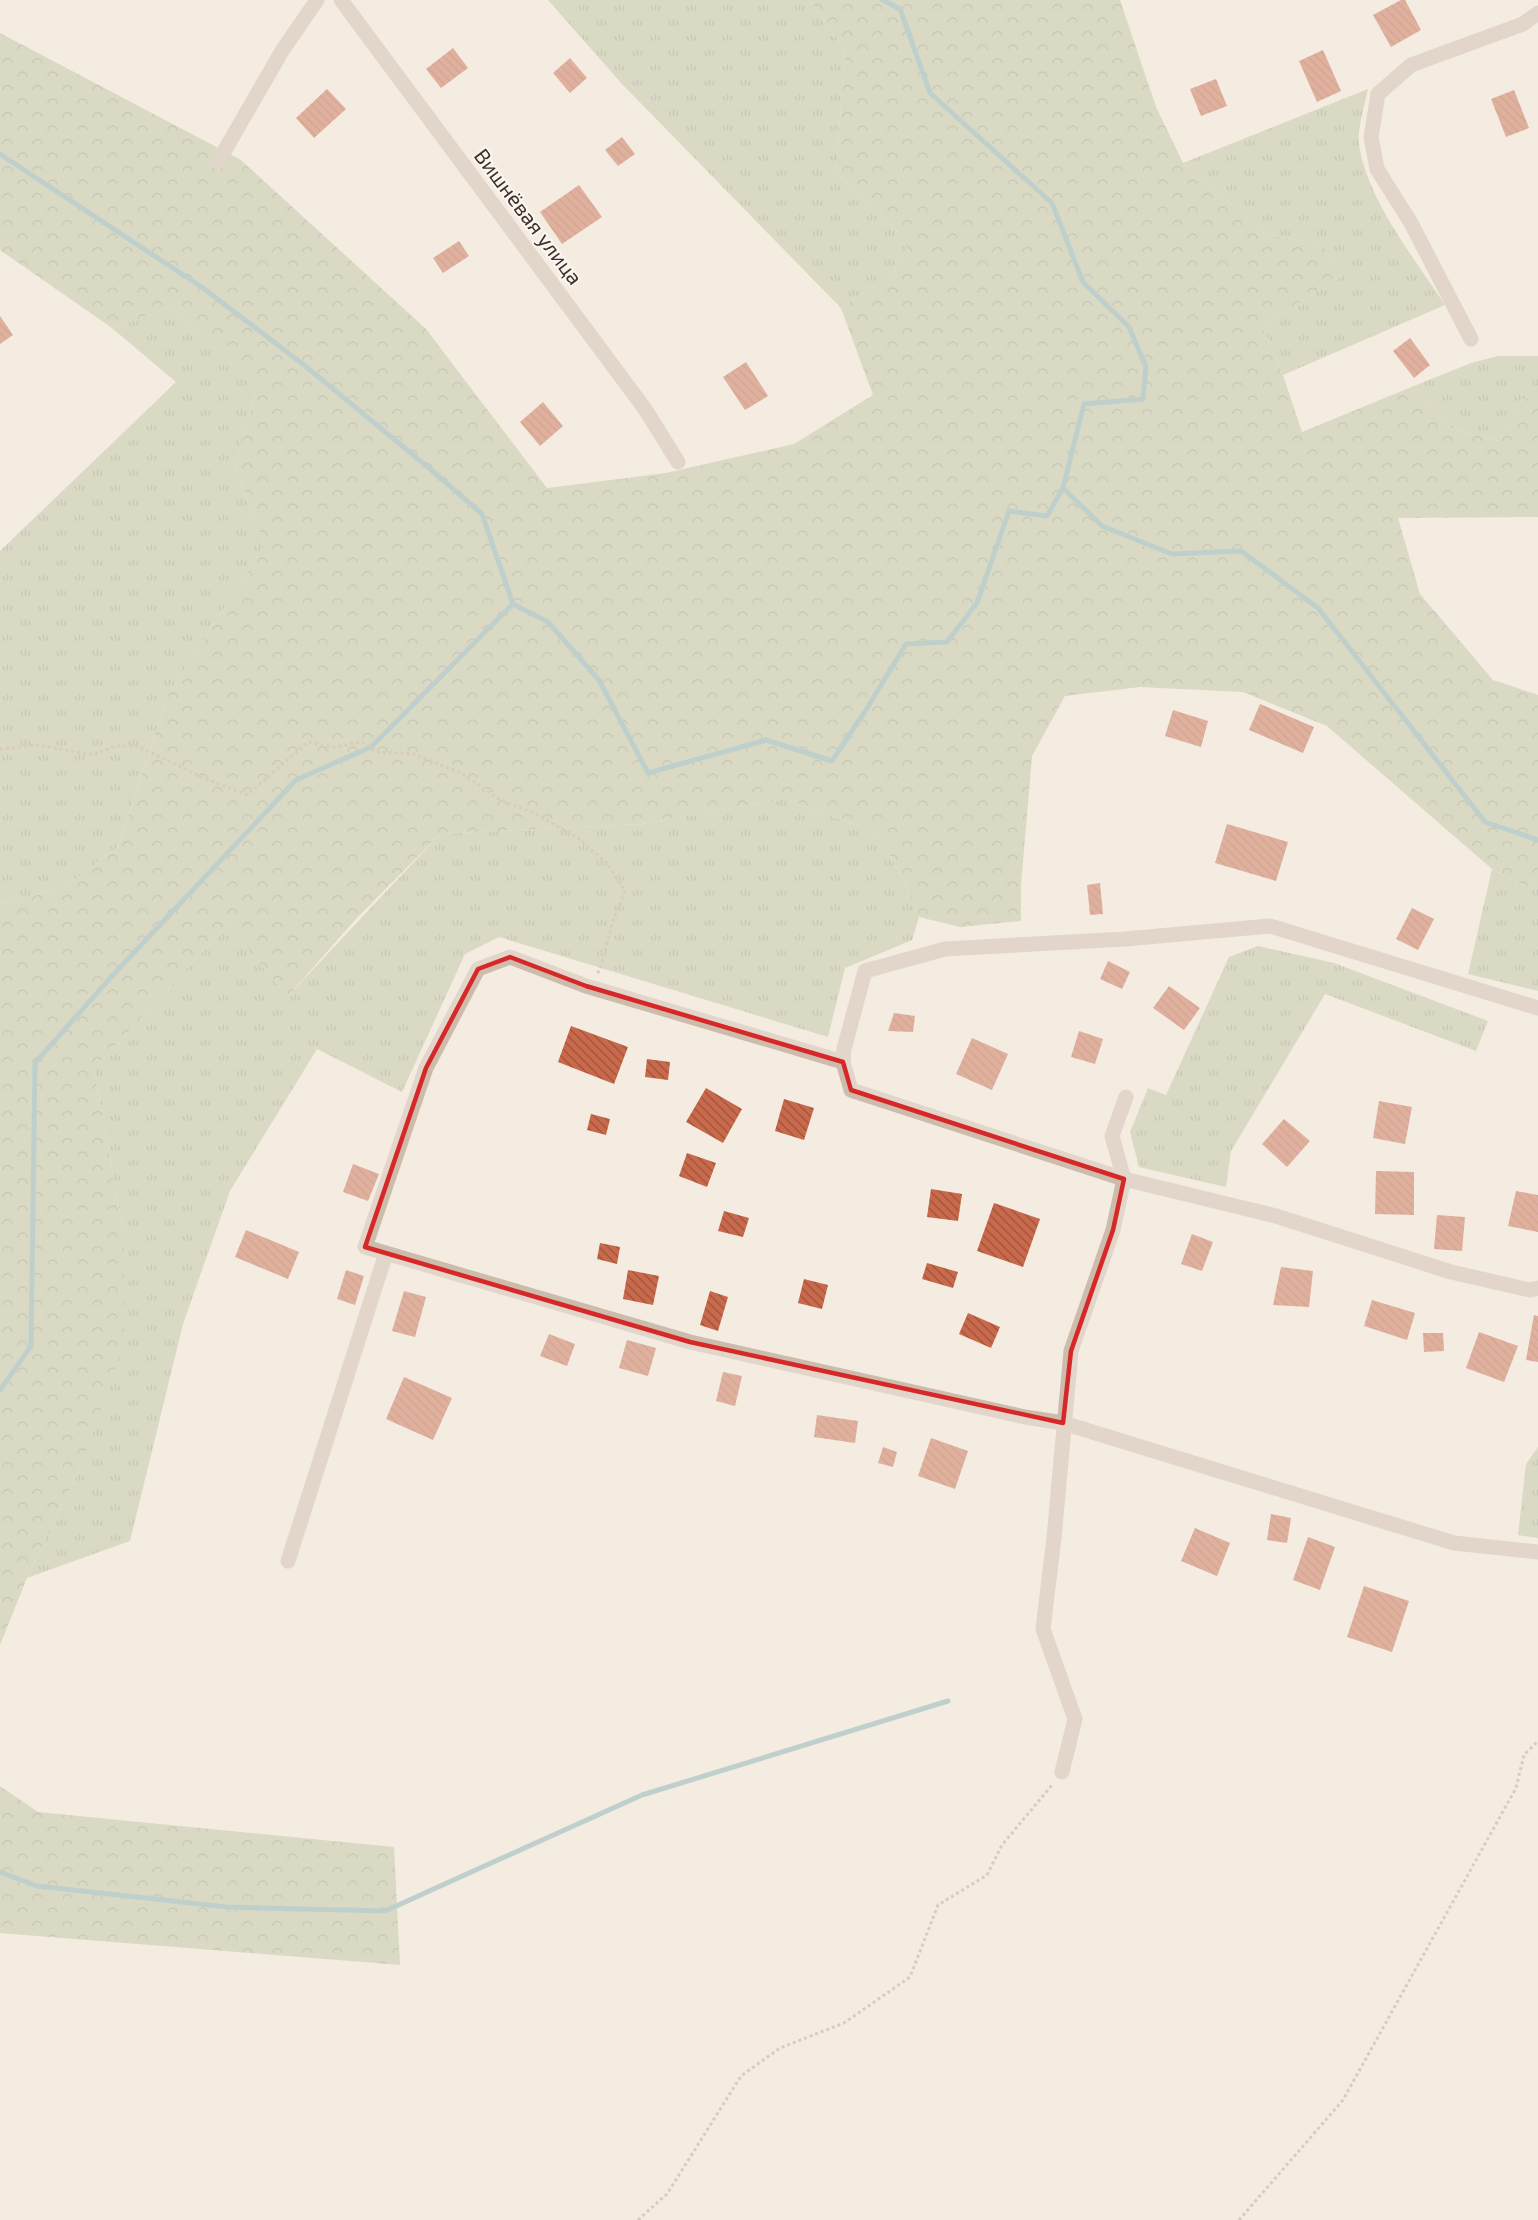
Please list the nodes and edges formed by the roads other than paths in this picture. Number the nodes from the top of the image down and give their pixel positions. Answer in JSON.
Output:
{"nodes":[{"id":1,"x":317,"y":0,"type":"edge"},
{"id":2,"x":341,"y":0,"type":"edge"},
{"id":3,"x":1538,"y":13,"type":"edge"},
{"id":4,"x":218,"y":162,"type":"dead end"},
{"id":5,"x":1471,"y":339,"type":"dead end"},
{"id":6,"x":678,"y":462,"type":"dead end"},
{"id":7,"x":1538,"y":1008,"type":"edge"},
{"id":8,"x":843,"y":1062,"type":"junction"},
{"id":9,"x":1126,"y":1097,"type":"dead end"},
{"id":10,"x":1124,"y":1179,"type":"junction"},
{"id":11,"x":387,"y":1253,"type":"junction"},
{"id":12,"x":1538,"y":1288,"type":"edge"},
{"id":13,"x":1064,"y":1423,"type":"junction"},
{"id":14,"x":1538,"y":1552,"type":"edge"},
{"id":15,"x":288,"y":1561,"type":"dead end"},
{"id":16,"x":1062,"y":1772,"type":"road end"}],
"edges":[{"from":1,"to":4,"type":"street"},
{"from":2,"to":6,"type":"street","name":"Вишнёвая улица"},
{"from":3,"to":5,"type":"street"},
{"from":7,"to":8,"type":"street"},
{"from":8,"to":10,"type":"street"},
{"from":8,"to":11,"type":"street"},
{"from":9,"to":10,"type":"street"},
{"from":10,"to":12,"type":"street"},
{"from":10,"to":13,"type":"street"},
{"from":11,"to":13,"type":"street"},
{"from":11,"to":15,"type":"street"},
{"from":13,"to":14,"type":"street"},
{"from":13,"to":16,"type":"street"}]}
